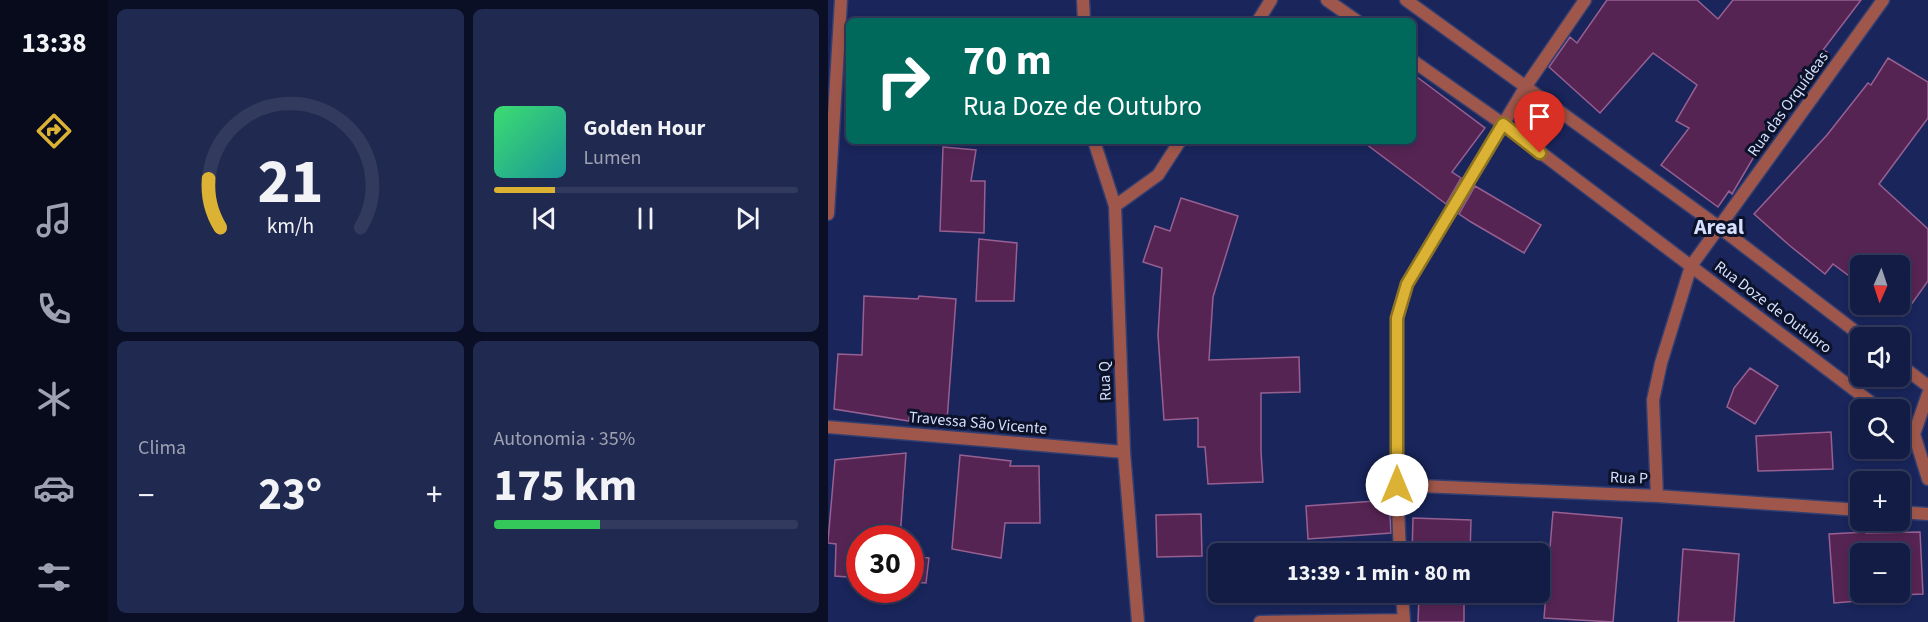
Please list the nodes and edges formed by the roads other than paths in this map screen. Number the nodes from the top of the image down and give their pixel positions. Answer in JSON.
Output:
{"nodes":[{"id":1,"x":841,"y":0,"type":"edge"},
{"id":2,"x":1083,"y":0,"type":"edge"},
{"id":3,"x":1271,"y":0,"type":"edge"},
{"id":4,"x":1327,"y":0,"type":"edge"},
{"id":5,"x":1406,"y":0,"type":"edge"},
{"id":6,"x":1585,"y":0,"type":"edge"},
{"id":7,"x":1883,"y":0,"type":"edge"},
{"id":8,"x":1084,"y":18,"type":"edge"},
{"id":9,"x":1260,"y":18,"type":"edge"},
{"id":10,"x":1353,"y":18,"type":"edge"},
{"id":11,"x":1416,"y":63,"type":"edge"},
{"id":12,"x":1526,"y":86,"type":"junction"},
{"id":13,"x":1503,"y":124,"type":"junction"},
{"id":14,"x":1095,"y":144,"type":"edge"},
{"id":15,"x":1178,"y":144,"type":"edge"},
{"id":16,"x":1115,"y":206,"type":"junction"},
{"id":17,"x":828,"y":214,"type":"edge"},
{"id":18,"x":1719,"y":228,"type":"junction"},
{"id":19,"x":1691,"y":266,"type":"junction"},
{"id":20,"x":1850,"y":327,"type":"edge"},
{"id":21,"x":1910,"y":372,"type":"edge"},
{"id":22,"x":1928,"y":386,"type":"edge"},
{"id":23,"x":1928,"y":393,"type":"edge"},
{"id":24,"x":1866,"y":399,"type":"edge"},
{"id":25,"x":828,"y":427,"type":"edge"},
{"id":26,"x":1910,"y":431,"type":"edge"},
{"id":27,"x":1914,"y":434,"type":"junction"},
{"id":28,"x":1124,"y":452,"type":"junction"},
{"id":29,"x":1928,"y":479,"type":"edge"},
{"id":30,"x":1397,"y":485,"type":"junction"},
{"id":31,"x":1657,"y":496,"type":"junction"},
{"id":32,"x":1850,"y":509,"type":"edge"},
{"id":33,"x":1910,"y":513,"type":"edge"},
{"id":34,"x":1928,"y":514,"type":"edge"},
{"id":35,"x":1400,"y":543,"type":"edge"},
{"id":36,"x":1403,"y":603,"type":"edge"},
{"id":37,"x":1404,"y":621,"type":"edge"},
{"id":38,"x":1138,"y":622,"type":"edge"},
{"id":39,"x":1260,"y":622,"type":"edge"}],
"edges":[{"from":1,"to":17,"type":"street"},
{"from":2,"to":8,"type":"street"},
{"from":3,"to":9,"type":"street"},
{"from":4,"to":10,"type":"street"},
{"from":5,"to":12,"type":"street","name":"Rua Doze de Outubro"},
{"from":6,"to":12,"type":"street"},
{"from":7,"to":18,"type":"street","name":"Rua das Orquídeas"},
{"from":11,"to":13,"type":"street","name":"Rua Doze de Outubro"},
{"from":12,"to":13,"type":"street"},
{"from":12,"to":18,"type":"street","name":"Rua Doze de Outubro"},
{"from":13,"to":19,"type":"street","name":"Rua Doze de Outubro"},
{"from":13,"to":30,"type":"street"},
{"from":14,"to":16,"type":"street","name":"Rua Q"},
{"from":15,"to":16,"type":"street"},
{"from":16,"to":28,"type":"street","name":"Rua Q"},
{"from":18,"to":19,"type":"street","name":"Rua das Orquídeas"},
{"from":18,"to":20,"type":"street","name":"Rua Doze de Outubro"},
{"from":19,"to":24,"type":"street","name":"Rua Doze de Outubro"},
{"from":19,"to":31,"type":"street","name":"Rua das Orquídeas"},
{"from":21,"to":22,"type":"street"},
{"from":23,"to":27,"type":"street"},
{"from":25,"to":28,"type":"street","name":"Travessa São Vicente"},
{"from":26,"to":27,"type":"street"},
{"from":27,"to":29,"type":"street"},
{"from":28,"to":38,"type":"street","name":"Rua Q"},
{"from":30,"to":31,"type":"street","name":"Rua P"},
{"from":30,"to":35,"type":"street"},
{"from":31,"to":32,"type":"street","name":"Rua P"},
{"from":33,"to":34,"type":"street"},
{"from":36,"to":37,"type":"street"},
{"from":37,"to":39,"type":"street"}]}
